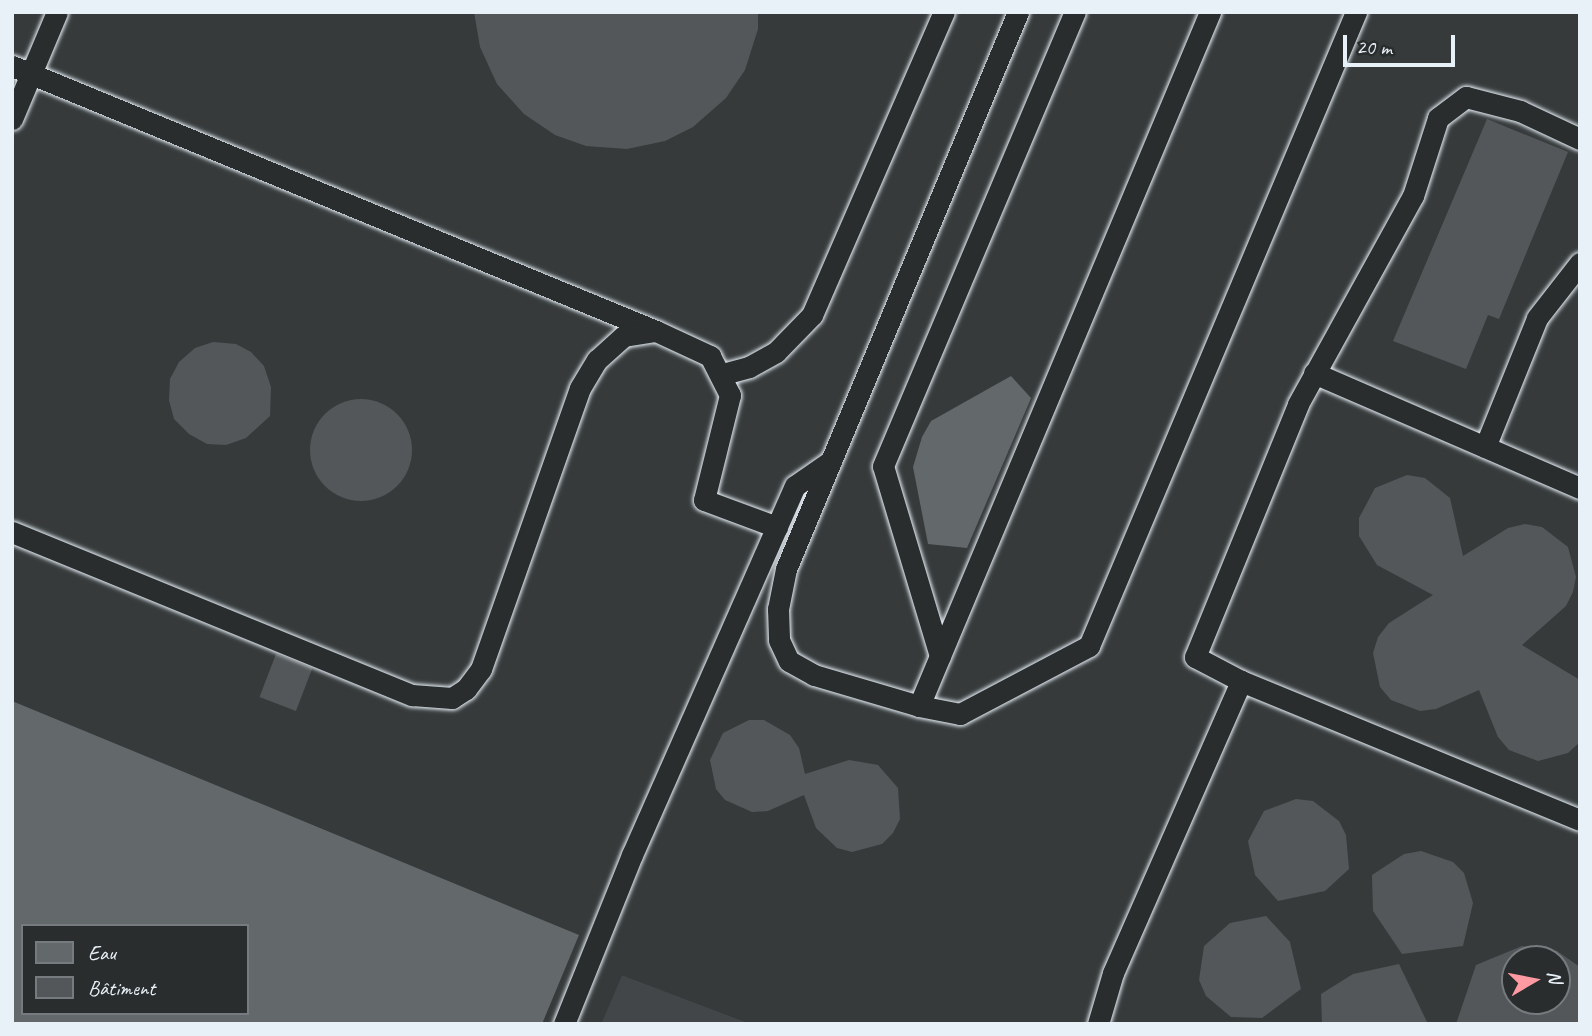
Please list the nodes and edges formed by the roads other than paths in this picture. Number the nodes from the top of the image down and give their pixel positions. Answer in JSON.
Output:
{"nodes":[{"id":1,"x":57,"y":12,"type":"edge"},
{"id":2,"x":944,"y":12,"type":"edge"},
{"id":3,"x":1018,"y":12,"type":"edge"},
{"id":4,"x":1076,"y":12,"type":"edge"},
{"id":5,"x":1210,"y":12,"type":"edge"},
{"id":6,"x":1356,"y":12,"type":"edge"},
{"id":7,"x":22,"y":70,"type":"edge"},
{"id":8,"x":12,"y":119,"type":"edge"},
{"id":9,"x":1580,"y":139,"type":"edge"},
{"id":10,"x":1580,"y":263,"type":"edge"},
{"id":11,"x":656,"y":331,"type":"junction"},
{"id":12,"x":1314,"y":373,"type":"junction"},
{"id":13,"x":723,"y":374,"type":"junction"},
{"id":14,"x":1485,"y":447,"type":"junction"},
{"id":15,"x":831,"y":461,"type":"junction"},
{"id":16,"x":1580,"y":488,"type":"edge"},
{"id":17,"x":777,"y":527,"type":"junction"},
{"id":18,"x":12,"y":532,"type":"edge"},
{"id":19,"x":940,"y":656,"type":"junction"},
{"id":20,"x":1241,"y":681,"type":"junction"},
{"id":21,"x":919,"y":706,"type":"junction"},
{"id":22,"x":1580,"y":820,"type":"edge"},
{"id":23,"x":564,"y":1024,"type":"edge"},
{"id":24,"x":1098,"y":1024,"type":"edge"}],
"edges":[{"from":1,"to":7,"type":"lane"},
{"from":2,"to":13,"type":"lane"},
{"from":3,"to":15,"type":"lane"},
{"from":4,"to":19,"type":"lane"},
{"from":5,"to":19,"type":"lane"},
{"from":6,"to":21,"type":"lane"},
{"from":7,"to":8,"type":"lane"},
{"from":7,"to":11,"type":"lane"},
{"from":9,"to":12,"type":"lane"},
{"from":10,"to":14,"type":"lane"},
{"from":11,"to":13,"type":"lane"},
{"from":11,"to":18,"type":"lane"},
{"from":12,"to":14,"type":"lane"},
{"from":12,"to":20,"type":"lane"},
{"from":13,"to":17,"type":"lane"},
{"from":14,"to":16,"type":"lane"},
{"from":15,"to":17,"type":"lane"},
{"from":15,"to":21,"type":"lane"},
{"from":17,"to":23,"type":"lane"},
{"from":19,"to":21,"type":"lane"},
{"from":20,"to":22,"type":"lane"},
{"from":20,"to":24,"type":"lane"}]}
